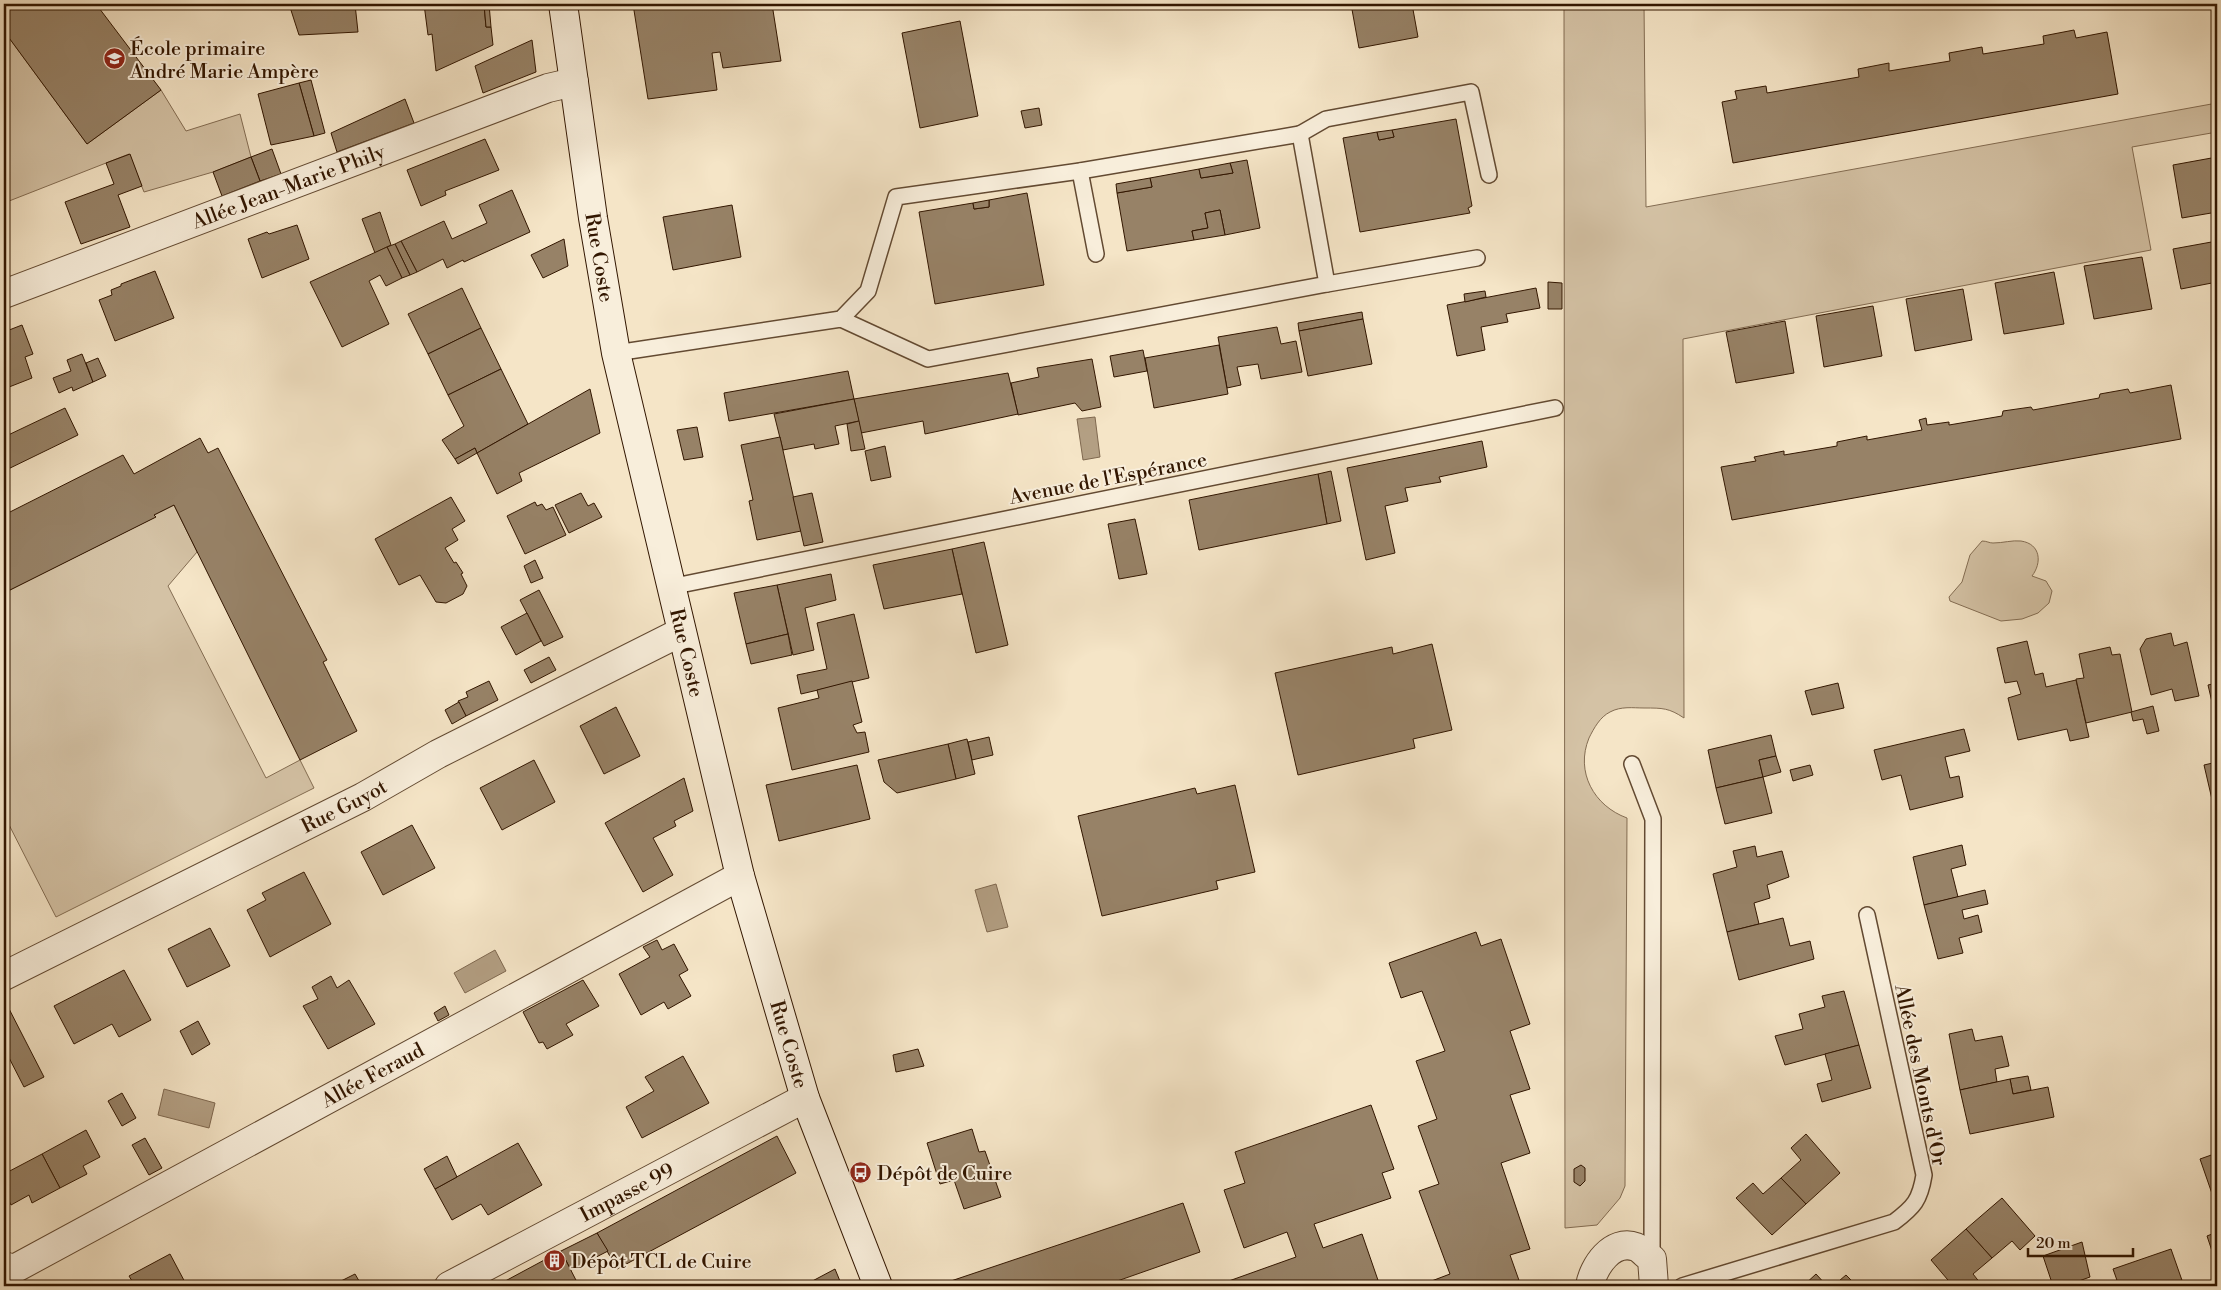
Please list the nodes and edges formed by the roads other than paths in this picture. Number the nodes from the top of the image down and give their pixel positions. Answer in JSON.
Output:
{"nodes":[{"id":1,"x":563,"y":4,"type":"edge"},
{"id":2,"x":574,"y":82,"type":"junction"},
{"id":3,"x":1300,"y":134,"type":"junction"},
{"id":4,"x":1080,"y":171,"type":"junction"},
{"id":5,"x":1489,"y":175,"type":"dead end"},
{"id":6,"x":1096,"y":254,"type":"dead end"},
{"id":7,"x":1476,"y":258,"type":"dead end"},
{"id":8,"x":1327,"y":284,"type":"junction"},
{"id":9,"x":4,"y":294,"type":"edge"},
{"id":10,"x":841,"y":319,"type":"junction"},
{"id":11,"x":616,"y":353,"type":"junction"},
{"id":12,"x":1554,"y":408,"type":"dead end"},
{"id":13,"x":670,"y":587,"type":"junction"},
{"id":14,"x":681,"y":632,"type":"junction"},
{"id":15,"x":1632,"y":764,"type":"dead end"},
{"id":16,"x":740,"y":876,"type":"junction"},
{"id":17,"x":1867,"y":915,"type":"dead end"},
{"id":18,"x":4,"y":976,"type":"edge"},
{"id":19,"x":805,"y":1098,"type":"junction"},
{"id":20,"x":1652,"y":1259,"type":"junction"},
{"id":21,"x":4,"y":1266,"type":"edge"},
{"id":22,"x":449,"y":1286,"type":"edge"},
{"id":23,"x":878,"y":1286,"type":"edge"},
{"id":24,"x":1590,"y":1286,"type":"edge"},
{"id":25,"x":1654,"y":1286,"type":"edge"},
{"id":26,"x":1682,"y":1286,"type":"edge"}],
"edges":[{"from":1,"to":2,"type":"street","name":"Rue Coste"},
{"from":2,"to":9,"type":"street","name":"Allée Jean-Marie Phily"},
{"from":2,"to":11,"type":"street","name":"Rue Coste"},
{"from":3,"to":4,"type":"lane"},
{"from":3,"to":5,"type":"lane"},
{"from":3,"to":8,"type":"lane"},
{"from":4,"to":6,"type":"lane"},
{"from":4,"to":10,"type":"lane"},
{"from":7,"to":8,"type":"lane"},
{"from":8,"to":10,"type":"lane"},
{"from":10,"to":11,"type":"lane"},
{"from":11,"to":13,"type":"street","name":"Rue Coste"},
{"from":12,"to":13,"type":"lane","name":"Avenue de l'Espérance"},
{"from":13,"to":14,"type":"street","name":"Rue Coste"},
{"from":14,"to":16,"type":"street","name":"Rue Coste"},
{"from":14,"to":18,"type":"street","name":"Rue Guyot"},
{"from":15,"to":20,"type":"lane"},
{"from":16,"to":19,"type":"street","name":"Rue Coste"},
{"from":16,"to":21,"type":"street","name":"Allée Feraud"},
{"from":17,"to":26,"type":"lane","name":"Allée des Monts d'Or"},
{"from":19,"to":22,"type":"street","name":"Impasse 99"},
{"from":19,"to":23,"type":"street","name":"Rue Coste"},
{"from":20,"to":24,"type":"street"},
{"from":20,"to":25,"type":"street"}]}
